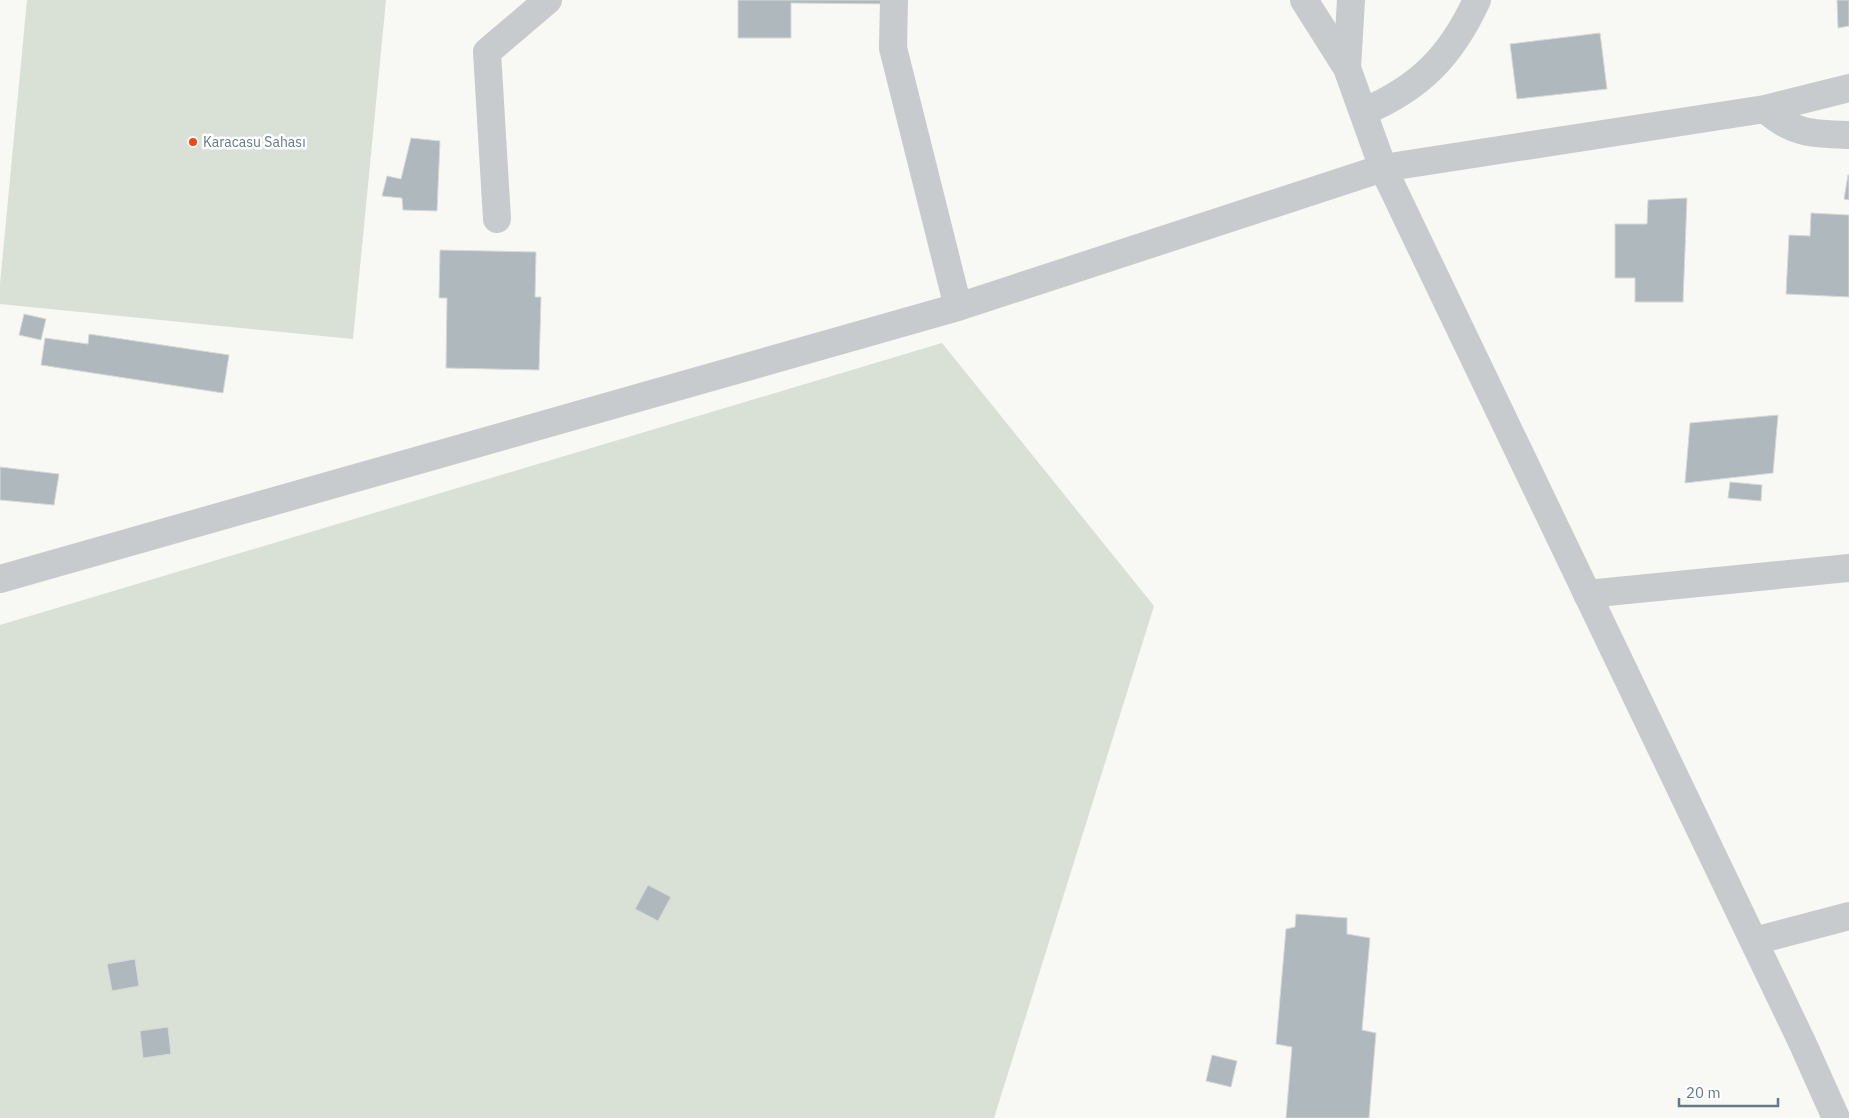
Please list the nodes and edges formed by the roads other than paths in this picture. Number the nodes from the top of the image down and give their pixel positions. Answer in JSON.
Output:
{"nodes":[{"id":1,"x":548,"y":0,"type":"edge"},
{"id":2,"x":894,"y":0,"type":"edge"},
{"id":3,"x":1304,"y":0,"type":"edge"},
{"id":4,"x":1350,"y":0,"type":"edge"},
{"id":5,"x":1477,"y":0,"type":"edge"},
{"id":6,"x":1347,"y":68,"type":"junction"},
{"id":7,"x":1849,"y":88,"type":"edge"},
{"id":8,"x":1766,"y":109,"type":"junction"},
{"id":9,"x":1362,"y":112,"type":"junction"},
{"id":10,"x":1849,"y":135,"type":"edge"},
{"id":11,"x":1383,"y":168,"type":"junction"},
{"id":12,"x":497,"y":219,"type":"dead end"},
{"id":13,"x":958,"y":307,"type":"junction"},
{"id":14,"x":1849,"y":568,"type":"edge"},
{"id":15,"x":0,"y":579,"type":"edge"},
{"id":16,"x":1587,"y":594,"type":"junction"},
{"id":17,"x":1849,"y":916,"type":"edge"},
{"id":18,"x":1754,"y":941,"type":"junction"},
{"id":19,"x":1836,"y":1118,"type":"edge"}],
"edges":[{"from":1,"to":12,"type":"street"},
{"from":2,"to":13,"type":"street"},
{"from":3,"to":6,"type":"street"},
{"from":4,"to":6,"type":"street"},
{"from":5,"to":9,"type":"street"},
{"from":6,"to":9,"type":"street"},
{"from":7,"to":8,"type":"street"},
{"from":8,"to":10,"type":"street"},
{"from":8,"to":11,"type":"street"},
{"from":9,"to":11,"type":"street"},
{"from":11,"to":13,"type":"street"},
{"from":11,"to":16,"type":"street"},
{"from":13,"to":15,"type":"street"},
{"from":14,"to":16,"type":"street"},
{"from":16,"to":18,"type":"street"},
{"from":17,"to":18,"type":"street"},
{"from":18,"to":19,"type":"street"}]}
